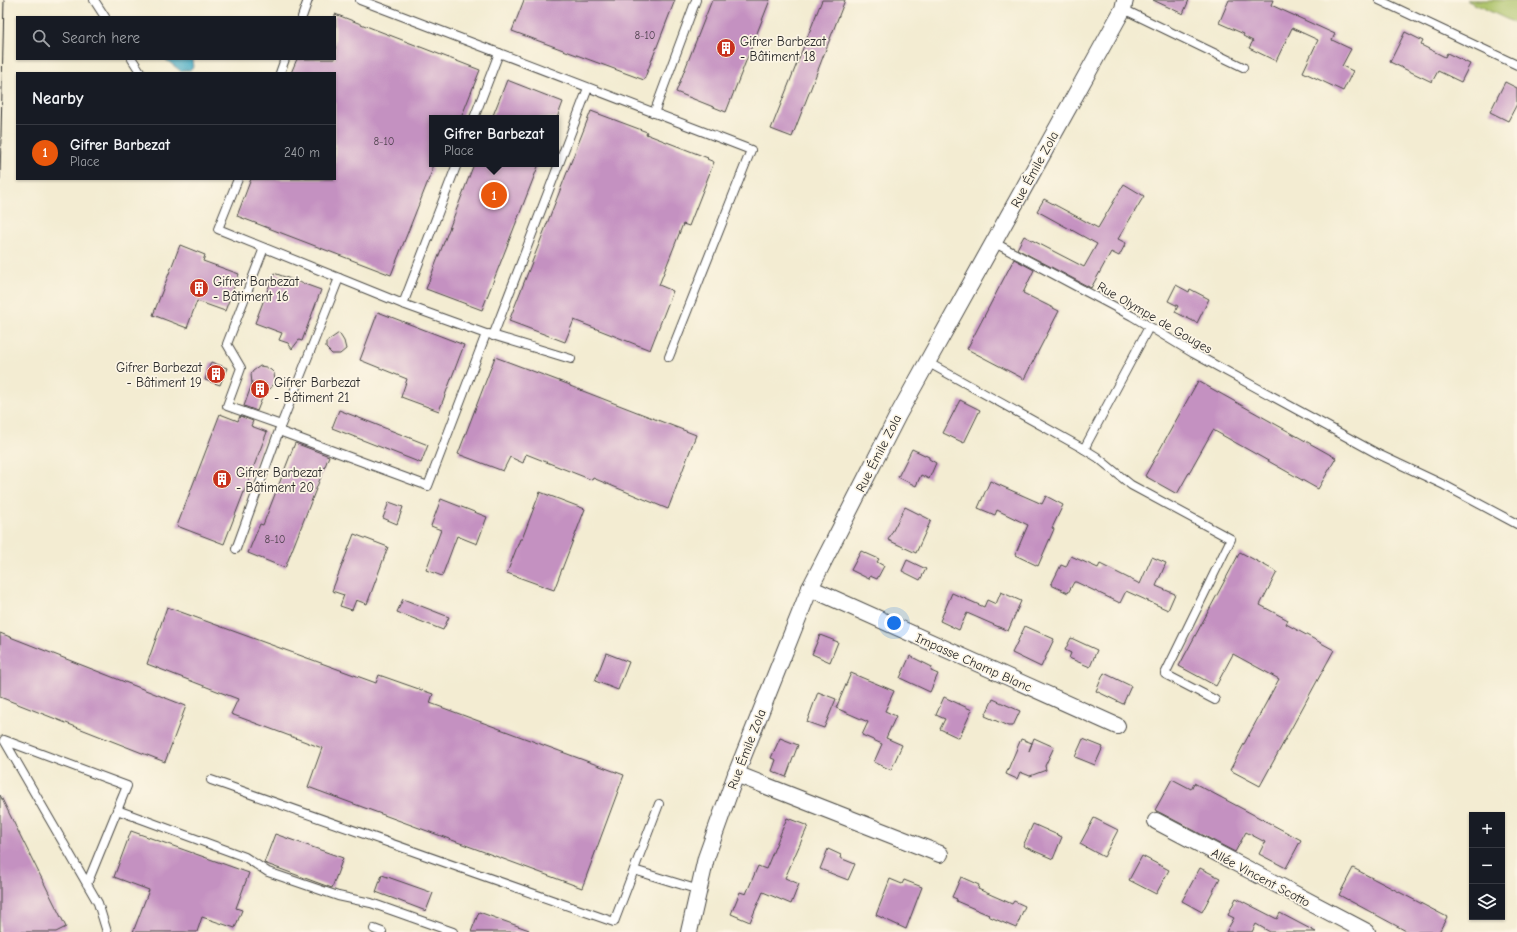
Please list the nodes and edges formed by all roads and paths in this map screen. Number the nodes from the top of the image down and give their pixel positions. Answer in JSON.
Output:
{"nodes":[{"id":1,"x":94,"y":0,"type":"edge"},
{"id":2,"x":308,"y":0,"type":"edge"},
{"id":3,"x":360,"y":0,"type":"edge"},
{"id":4,"x":696,"y":0,"type":"edge"},
{"id":5,"x":1379,"y":0,"type":"edge"},
{"id":6,"x":1124,"y":5,"type":"edge"},
{"id":7,"x":104,"y":16,"type":"edge"},
{"id":8,"x":302,"y":16,"type":"edge"},
{"id":9,"x":499,"y":53,"type":"junction"},
{"id":10,"x":133,"y":60,"type":"edge"},
{"id":11,"x":285,"y":60,"type":"edge"},
{"id":12,"x":1517,"y":65,"type":"edge"},
{"id":13,"x":1243,"y":67,"type":"dead end"},
{"id":14,"x":140,"y":72,"type":"edge"},
{"id":15,"x":280,"y":72,"type":"edge"},
{"id":16,"x":588,"y":88,"type":"junction"},
{"id":17,"x":654,"y":113,"type":"junction"},
{"id":18,"x":475,"y":115,"type":"edge"},
{"id":19,"x":559,"y":160,"type":"edge"},
{"id":20,"x":456,"y":167,"type":"edge"},
{"id":21,"x":556,"y":167,"type":"edge"},
{"id":22,"x":238,"y":180,"type":"edge"},
{"id":23,"x":993,"y":242,"type":"junction"},
{"id":24,"x":264,"y":248,"type":"junction"},
{"id":25,"x":339,"y":278,"type":"junction"},
{"id":26,"x":403,"y":304,"type":"junction"},
{"id":27,"x":1149,"y":327,"type":"junction"},
{"id":28,"x":489,"y":335,"type":"junction"},
{"id":29,"x":669,"y":357,"type":"dead end"},
{"id":30,"x":571,"y":359,"type":"dead end"},
{"id":31,"x":927,"y":362,"type":"junction"},
{"id":32,"x":280,"y":428,"type":"junction"},
{"id":33,"x":1084,"y":449,"type":"junction"},
{"id":34,"x":1517,"y":524,"type":"edge"},
{"id":35,"x":236,"y":549,"type":"dead end"},
{"id":36,"x":810,"y":588,"type":"junction"},
{"id":37,"x":1215,"y":700,"type":"dead end"},
{"id":38,"x":1116,"y":726,"type":"dead end"},
{"id":39,"x":2,"y":738,"type":"edge"},
{"id":40,"x":736,"y":774,"type":"junction"},
{"id":41,"x":211,"y":780,"type":"dead end"},
{"id":42,"x":659,"y":804,"type":"dead end"},
{"id":43,"x":117,"y":810,"type":"junction"},
{"id":44,"x":1156,"y":821,"type":"dead end"},
{"id":45,"x":940,"y":854,"type":"dead end"},
{"id":46,"x":634,"y":870,"type":"junction"},
{"id":47,"x":87,"y":884,"type":"junction"},
{"id":48,"x":699,"y":890,"type":"junction"},
{"id":49,"x":107,"y":932,"type":"edge"},
{"id":50,"x":452,"y":932,"type":"edge"},
{"id":51,"x":689,"y":932,"type":"edge"},
{"id":52,"x":1367,"y":932,"type":"edge"}],
"edges":[{"from":1,"to":7,"type":"lane"},
{"from":2,"to":8,"type":"lane"},
{"from":3,"to":9,"type":"lane"},
{"from":4,"to":17,"type":"lane"},
{"from":5,"to":12,"type":"lane"},
{"from":6,"to":13,"type":"lane"},
{"from":6,"to":23,"type":"street","name":"Rue Émile Zola"},
{"from":9,"to":16,"type":"lane"},
{"from":9,"to":18,"type":"lane"},
{"from":10,"to":14,"type":"lane"},
{"from":11,"to":15,"type":"lane"},
{"from":16,"to":17,"type":"lane"},
{"from":16,"to":19,"type":"lane"},
{"from":17,"to":29,"type":"lane"},
{"from":20,"to":26,"type":"lane"},
{"from":21,"to":28,"type":"lane"},
{"from":22,"to":24,"type":"lane"},
{"from":23,"to":27,"type":"lane","name":"Rue Olympe de Gouges"},
{"from":23,"to":31,"type":"street","name":"Rue Émile Zola"},
{"from":24,"to":25,"type":"lane"},
{"from":24,"to":32,"type":"lane"},
{"from":25,"to":26,"type":"lane"},
{"from":25,"to":32,"type":"lane"},
{"from":26,"to":28,"type":"lane"},
{"from":27,"to":33,"type":"lane"},
{"from":27,"to":34,"type":"lane","name":"Rue Olympe de Gouges"},
{"from":28,"to":30,"type":"lane"},
{"from":28,"to":32,"type":"lane"},
{"from":31,"to":33,"type":"lane"},
{"from":31,"to":36,"type":"street","name":"Rue Émile Zola"},
{"from":32,"to":35,"type":"lane"},
{"from":33,"to":37,"type":"lane"},
{"from":36,"to":38,"type":"street","name":"Impasse Champ Blanc"},
{"from":36,"to":40,"type":"street","name":"Rue Émile Zola"},
{"from":39,"to":43,"type":"lane"},
{"from":39,"to":47,"type":"lane"},
{"from":40,"to":45,"type":"street"},
{"from":40,"to":48,"type":"street","name":"Rue Émile Zola"},
{"from":41,"to":46,"type":"lane"},
{"from":42,"to":46,"type":"lane"},
{"from":43,"to":47,"type":"lane"},
{"from":43,"to":50,"type":"lane"},
{"from":44,"to":52,"type":"street","name":"Allée Vincent Scotto"},
{"from":46,"to":48,"type":"lane"},
{"from":47,"to":49,"type":"lane"},
{"from":48,"to":51,"type":"street","name":"Rue Émile Zola"}]}
